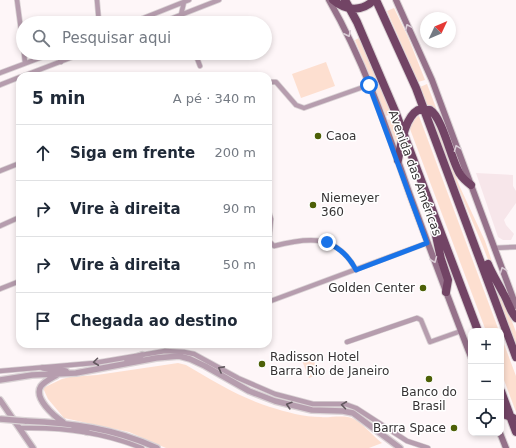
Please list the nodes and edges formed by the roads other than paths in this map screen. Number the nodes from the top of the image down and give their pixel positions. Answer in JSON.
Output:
{"nodes":[{"id":1,"x":17,"y":0,"type":"edge"},
{"id":2,"x":97,"y":0,"type":"edge"},
{"id":3,"x":219,"y":0,"type":"edge"},
{"id":4,"x":329,"y":0,"type":"edge"},
{"id":5,"x":333,"y":0,"type":"edge"},
{"id":6,"x":375,"y":0,"type":"edge"},
{"id":7,"x":396,"y":0,"type":"edge"},
{"id":8,"x":187,"y":1,"type":"edge"},
{"id":9,"x":347,"y":4,"type":"edge"},
{"id":10,"x":181,"y":15,"type":"joint"},
{"id":11,"x":19,"y":16,"type":"edge"},
{"id":12,"x":98,"y":16,"type":"edge"},
{"id":13,"x":149,"y":16,"type":"edge"},
{"id":14,"x":25,"y":60,"type":"edge"},
{"id":15,"x":33,"y":60,"type":"edge"},
{"id":16,"x":66,"y":60,"type":"edge"},
{"id":17,"x":198,"y":60,"type":"edge"},
{"id":18,"x":61,"y":62,"type":"joint"},
{"id":19,"x":25,"y":63,"type":"junction"},
{"id":20,"x":200,"y":66,"type":"dead end"},
{"id":21,"x":34,"y":72,"type":"edge"},
{"id":22,"x":0,"y":73,"type":"edge"},
{"id":23,"x":16,"y":79,"type":"edge"},
{"id":24,"x":272,"y":82,"type":"edge"},
{"id":25,"x":0,"y":85,"type":"edge"},
{"id":26,"x":369,"y":85,"type":"junction"},
{"id":27,"x":424,"y":109,"type":"junction"},
{"id":28,"x":404,"y":134,"type":"junction"},
{"id":29,"x":398,"y":160,"type":"junction"},
{"id":30,"x":16,"y":165,"type":"edge"},
{"id":31,"x":0,"y":171,"type":"edge"},
{"id":32,"x":471,"y":185,"type":"junction"},
{"id":33,"x":16,"y":219,"type":"edge"},
{"id":34,"x":436,"y":222,"type":"junction"},
{"id":35,"x":0,"y":226,"type":"edge"},
{"id":36,"x":469,"y":229,"type":"junction"},
{"id":37,"x":427,"y":243,"type":"junction"},
{"id":38,"x":272,"y":244,"type":"edge"},
{"id":39,"x":516,"y":247,"type":"edge"},
{"id":40,"x":494,"y":248,"type":"junction"},
{"id":41,"x":356,"y":270,"type":"junction"},
{"id":42,"x":16,"y":283,"type":"edge"},
{"id":43,"x":0,"y":289,"type":"edge"},
{"id":44,"x":446,"y":292,"type":"junction"},
{"id":45,"x":272,"y":301,"type":"edge"},
{"id":46,"x":516,"y":306,"type":"edge"},
{"id":47,"x":516,"y":318,"type":"edge"},
{"id":48,"x":477,"y":328,"type":"edge"},
{"id":49,"x":461,"y":331,"type":"junction"},
{"id":50,"x":347,"y":342,"type":"dead end"},
{"id":51,"x":468,"y":349,"type":"edge"},
{"id":52,"x":142,"y":355,"type":"junction"},
{"id":53,"x":516,"y":357,"type":"edge"},
{"id":54,"x":115,"y":367,"type":"junction"},
{"id":55,"x":43,"y":368,"type":"junction"},
{"id":56,"x":0,"y":371,"type":"edge"},
{"id":57,"x":76,"y":373,"type":"junction"},
{"id":58,"x":58,"y":375,"type":"junction"},
{"id":59,"x":0,"y":380,"type":"edge"},
{"id":60,"x":504,"y":398,"type":"edge"},
{"id":61,"x":0,"y":400,"type":"edge"},
{"id":62,"x":513,"y":418,"type":"edge"},
{"id":63,"x":0,"y":419,"type":"edge"},
{"id":64,"x":64,"y":422,"type":"junction"},
{"id":65,"x":21,"y":428,"type":"junction"},
{"id":66,"x":87,"y":432,"type":"junction"},
{"id":67,"x":516,"y":432,"type":"edge"},
{"id":68,"x":501,"y":436,"type":"edge"},
{"id":69,"x":33,"y":448,"type":"edge"},
{"id":70,"x":142,"y":448,"type":"edge"},
{"id":71,"x":156,"y":448,"type":"edge"},
{"id":72,"x":400,"y":448,"type":"edge"},
{"id":73,"x":428,"y":448,"type":"edge"},
{"id":74,"x":506,"y":448,"type":"edge"}],
"edges":[{"from":1,"to":11,"type":"street"},
{"from":2,"to":12,"type":"street"},
{"from":3,"to":10,"type":"street"},
{"from":4,"to":26,"type":"main road","name":"Avenida das Américas","one_way":true},
{"from":5,"to":9,"type":"highway"},
{"from":6,"to":9,"type":"highway"},
{"from":6,"to":27,"type":"highway"},
{"from":32,"to":7,"type":"main road","one_way":true},
{"from":8,"to":10,"type":"street"},
{"from":8,"to":13,"type":"street"},
{"from":9,"to":28,"type":"highway","name":"Avenida das Américas"},
{"from":14,"to":19,"type":"street"},
{"from":15,"to":19,"type":"street"},
{"from":16,"to":18,"type":"street"},
{"from":17,"to":20,"type":"street"},
{"from":18,"to":21,"type":"street"},
{"from":19,"to":22,"type":"street"},
{"from":23,"to":25,"type":"street"},
{"from":24,"to":26,"type":"street"},
{"from":26,"to":29,"type":"main road","name":"Avenida das Américas"},
{"from":27,"to":28,"type":"highway"},
{"from":27,"to":32,"type":"highway"},
{"from":27,"to":36,"type":"highway"},
{"from":28,"to":29,"type":"highway"},
{"from":28,"to":34,"type":"highway","name":"Avenida das Américas"},
{"from":29,"to":37,"type":"main road","name":"Avenida das Américas"},
{"from":30,"to":31,"type":"street"},
{"from":32,"to":40,"type":"main road"},
{"from":33,"to":35,"type":"street"},
{"from":34,"to":44,"type":"highway"},
{"from":34,"to":48,"type":"highway","name":"Avenida das Américas"},
{"from":36,"to":47,"type":"highway"},
{"from":36,"to":53,"type":"highway"},
{"from":37,"to":41,"type":"street"},
{"from":37,"to":44,"type":"main road","name":"Avenida das Américas","one_way":true},
{"from":38,"to":41,"type":"street"},
{"from":39,"to":40,"type":"street"},
{"from":46,"to":40,"type":"main road","one_way":true},
{"from":41,"to":45,"type":"street"},
{"from":42,"to":43,"type":"street"},
{"from":44,"to":49,"type":"main road","name":"Avenida das Américas"},
{"from":49,"to":50,"type":"street"},
{"from":49,"to":51,"type":"main road","name":"Avenida das Américas"},
{"from":52,"to":54,"type":"street"},
{"from":52,"to":55,"type":"street","one_way":true},
{"from":73,"to":52,"type":"street","one_way":true},
{"from":54,"to":57,"type":"street"},
{"from":72,"to":54,"type":"street","one_way":true},
{"from":55,"to":56,"type":"street"},
{"from":55,"to":57,"type":"street"},
{"from":57,"to":58,"type":"street"},
{"from":58,"to":59,"type":"street"},
{"from":58,"to":64,"type":"street"},
{"from":60,"to":62,"type":"highway"},
{"from":61,"to":65,"type":"street"},
{"from":62,"to":67,"type":"highway"},
{"from":63,"to":64,"type":"street","bridge":true},
{"from":64,"to":66,"type":"street"},
{"from":64,"to":71,"type":"street"},
{"from":65,"to":66,"type":"street"},
{"from":65,"to":69,"type":"street"},
{"from":66,"to":70,"type":"street"},
{"from":68,"to":74,"type":"main road"}]}
